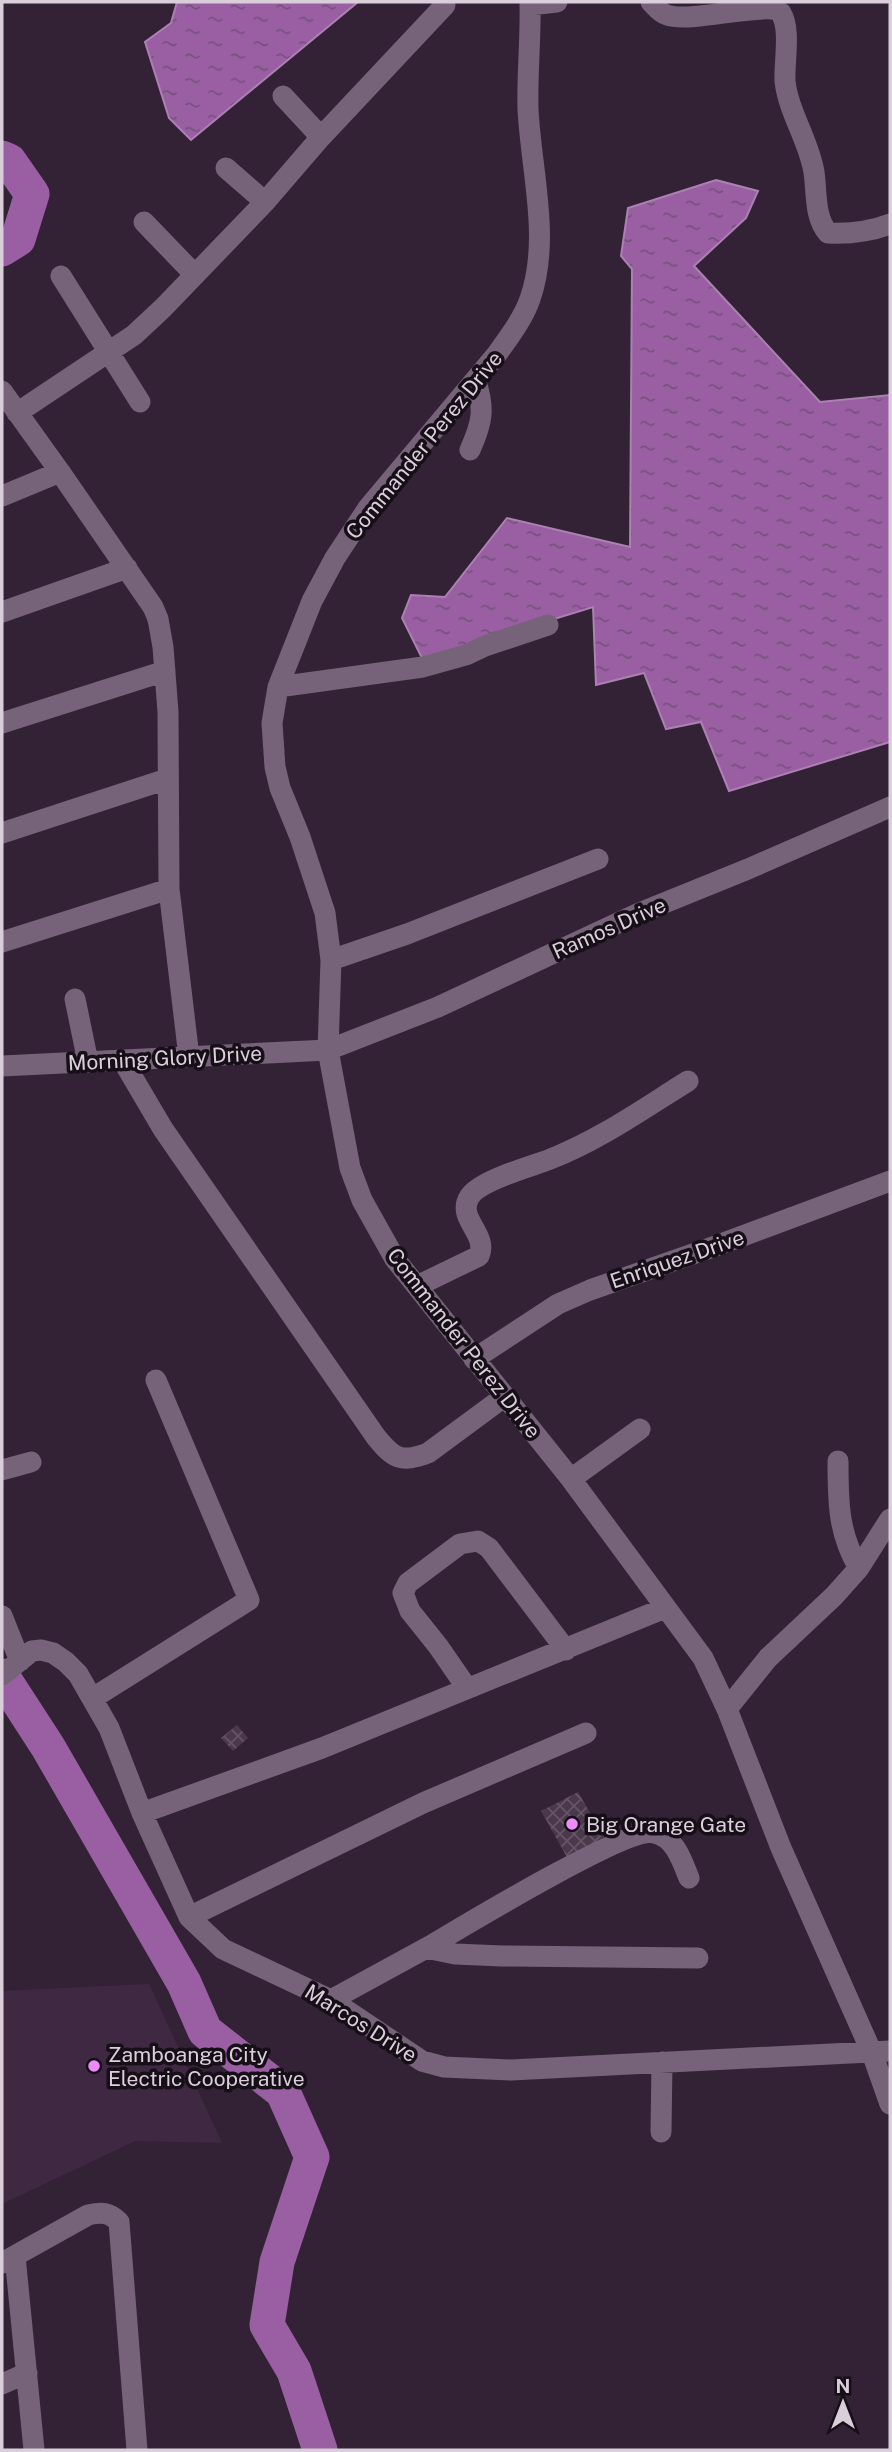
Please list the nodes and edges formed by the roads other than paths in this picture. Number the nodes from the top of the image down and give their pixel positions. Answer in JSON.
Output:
{"nodes":[{"id":1,"x":557,"y":2,"type":"edge"},
{"id":2,"x":651,"y":2,"type":"edge"},
{"id":3,"x":530,"y":4,"type":"edge"},
{"id":4,"x":445,"y":5,"type":"dead end"},
{"id":5,"x":282,"y":96,"type":"dead end"},
{"id":6,"x":321,"y":137,"type":"junction"},
{"id":7,"x":226,"y":168,"type":"dead end"},
{"id":8,"x":265,"y":202,"type":"junction"},
{"id":9,"x":144,"y":222,"type":"dead end"},
{"id":10,"x":890,"y":224,"type":"edge"},
{"id":11,"x":195,"y":275,"type":"junction"},
{"id":12,"x":61,"y":276,"type":"dead end"},
{"id":13,"x":110,"y":352,"type":"junction"},
{"id":14,"x":476,"y":382,"type":"junction"},
{"id":15,"x":2,"y":391,"type":"edge"},
{"id":16,"x":140,"y":401,"type":"dead end"},
{"id":17,"x":17,"y":413,"type":"junction"},
{"id":18,"x":470,"y":450,"type":"dead end"},
{"id":19,"x":60,"y":472,"type":"junction"},
{"id":20,"x":2,"y":496,"type":"edge"},
{"id":21,"x":127,"y":568,"type":"junction"},
{"id":22,"x":2,"y":612,"type":"edge"},
{"id":23,"x":548,"y":625,"type":"dead end"},
{"id":24,"x":165,"y":671,"type":"junction"},
{"id":25,"x":278,"y":688,"type":"junction"},
{"id":26,"x":2,"y":723,"type":"edge"},
{"id":27,"x":167,"y":779,"type":"junction"},
{"id":28,"x":890,"y":807,"type":"edge"},
{"id":29,"x":2,"y":834,"type":"edge"},
{"id":30,"x":598,"y":859,"type":"dead end"},
{"id":31,"x":169,"y":889,"type":"junction"},
{"id":32,"x":2,"y":943,"type":"edge"},
{"id":33,"x":331,"y":960,"type":"junction"},
{"id":34,"x":75,"y":999,"type":"dead end"},
{"id":35,"x":328,"y":1050,"type":"junction"},
{"id":36,"x":189,"y":1057,"type":"junction"},
{"id":37,"x":123,"y":1061,"type":"junction"},
{"id":38,"x":88,"y":1062,"type":"junction"},
{"id":39,"x":2,"y":1066,"type":"edge"},
{"id":40,"x":688,"y":1081,"type":"dead end"},
{"id":41,"x":890,"y":1181,"type":"edge"},
{"id":42,"x":417,"y":1286,"type":"junction"},
{"id":43,"x":474,"y":1359,"type":"junction"},
{"id":44,"x":156,"y":1380,"type":"dead end"},
{"id":45,"x":504,"y":1397,"type":"junction"},
{"id":46,"x":640,"y":1429,"type":"dead end"},
{"id":47,"x":838,"y":1461,"type":"dead end"},
{"id":48,"x":32,"y":1462,"type":"dead end"},
{"id":49,"x":2,"y":1470,"type":"edge"},
{"id":50,"x":570,"y":1479,"type":"junction"},
{"id":51,"x":890,"y":1519,"type":"edge"},
{"id":52,"x":859,"y":1568,"type":"junction"},
{"id":53,"x":665,"y":1608,"type":"junction"},
{"id":54,"x":2,"y":1616,"type":"edge"},
{"id":55,"x":566,"y":1650,"type":"junction"},
{"id":56,"x":11,"y":1668,"type":"edge"},
{"id":57,"x":467,"y":1688,"type":"junction"},
{"id":58,"x":93,"y":1698,"type":"junction"},
{"id":59,"x":727,"y":1709,"type":"junction"},
{"id":60,"x":586,"y":1733,"type":"dead end"},
{"id":61,"x":142,"y":1813,"type":"junction"},
{"id":62,"x":689,"y":1878,"type":"dead end"},
{"id":63,"x":189,"y":1917,"type":"junction"},
{"id":64,"x":426,"y":1948,"type":"junction"},
{"id":65,"x":698,"y":1958,"type":"dead end"},
{"id":66,"x":331,"y":2000,"type":"junction"},
{"id":67,"x":881,"y":2052,"type":"edge"},
{"id":68,"x":662,"y":2062,"type":"junction"},
{"id":69,"x":890,"y":2104,"type":"edge"},
{"id":70,"x":661,"y":2132,"type":"dead end"},
{"id":71,"x":8,"y":2260,"type":"edge"},
{"id":72,"x":27,"y":2373,"type":"junction"},
{"id":73,"x":2,"y":2384,"type":"edge"},
{"id":74,"x":34,"y":2450,"type":"edge"},
{"id":75,"x":137,"y":2450,"type":"edge"}],
"edges":[{"from":1,"to":3,"type":"street"},
{"from":2,"to":10,"type":"street"},
{"from":3,"to":14,"type":"street","name":"Commander Perez Drive"},
{"from":4,"to":6,"type":"street"},
{"from":5,"to":6,"type":"street"},
{"from":6,"to":8,"type":"street"},
{"from":7,"to":8,"type":"street"},
{"from":8,"to":11,"type":"street"},
{"from":9,"to":11,"type":"street"},
{"from":11,"to":13,"type":"street"},
{"from":12,"to":13,"type":"street"},
{"from":13,"to":16,"type":"street"},
{"from":13,"to":17,"type":"street"},
{"from":14,"to":18,"type":"street"},
{"from":14,"to":25,"type":"street","name":"Commander Perez Drive"},
{"from":15,"to":17,"type":"street"},
{"from":17,"to":19,"type":"street"},
{"from":19,"to":20,"type":"street"},
{"from":19,"to":21,"type":"street"},
{"from":21,"to":22,"type":"street"},
{"from":21,"to":24,"type":"street"},
{"from":23,"to":25,"type":"street"},
{"from":24,"to":26,"type":"street"},
{"from":24,"to":27,"type":"street"},
{"from":25,"to":33,"type":"street","name":"Commander Perez Drive"},
{"from":27,"to":29,"type":"street"},
{"from":27,"to":31,"type":"street"},
{"from":28,"to":35,"type":"street","name":"Ramos Drive"},
{"from":30,"to":33,"type":"street"},
{"from":31,"to":32,"type":"street"},
{"from":31,"to":36,"type":"street"},
{"from":33,"to":35,"type":"street","name":"Commander Perez Drive"},
{"from":34,"to":38,"type":"street"},
{"from":35,"to":36,"type":"street","name":"Morning Glory Drive"},
{"from":35,"to":42,"type":"street","name":"Commander Perez Drive"},
{"from":36,"to":37,"type":"street","name":"Morning Glory Drive"},
{"from":37,"to":38,"type":"street","name":"Morning Glory Drive"},
{"from":37,"to":45,"type":"street"},
{"from":38,"to":39,"type":"street","name":"Morning Glory Drive"},
{"from":40,"to":42,"type":"street"},
{"from":41,"to":43,"type":"street","name":"Enriquez Drive"},
{"from":42,"to":43,"type":"street","name":"Commander Perez Drive"},
{"from":43,"to":45,"type":"street","name":"Commander Perez Drive"},
{"from":44,"to":58,"type":"street"},
{"from":45,"to":50,"type":"street","name":"Commander Perez Drive"},
{"from":46,"to":50,"type":"street"},
{"from":47,"to":52,"type":"street"},
{"from":48,"to":49,"type":"street"},
{"from":50,"to":53,"type":"street","name":"Commander Perez Drive"},
{"from":51,"to":52,"type":"street"},
{"from":52,"to":59,"type":"street"},
{"from":53,"to":55,"type":"street"},
{"from":53,"to":59,"type":"street","name":"Commander Perez Drive"},
{"from":54,"to":56,"type":"street"},
{"from":55,"to":57,"type":"street"},
{"from":55,"to":57,"type":"street"},
{"from":56,"to":58,"type":"street","name":"Marcos Drive"},
{"from":57,"to":61,"type":"street"},
{"from":58,"to":61,"type":"street","name":"Marcos Drive"},
{"from":59,"to":67,"type":"street","name":"Commander Perez Drive"},
{"from":60,"to":63,"type":"street"},
{"from":61,"to":63,"type":"street","name":"Marcos Drive"},
{"from":62,"to":64,"type":"street"},
{"from":63,"to":66,"type":"street","name":"Marcos Drive"},
{"from":64,"to":65,"type":"street"},
{"from":64,"to":66,"type":"street"},
{"from":66,"to":68,"type":"street","name":"Marcos Drive"},
{"from":67,"to":68,"type":"street","name":"Marcos Drive"},
{"from":67,"to":69,"type":"street","name":"Commander Perez Drive"},
{"from":68,"to":70,"type":"street"},
{"from":71,"to":72,"type":"street"},
{"from":71,"to":75,"type":"street"},
{"from":72,"to":73,"type":"street"},
{"from":72,"to":74,"type":"street"}]}
